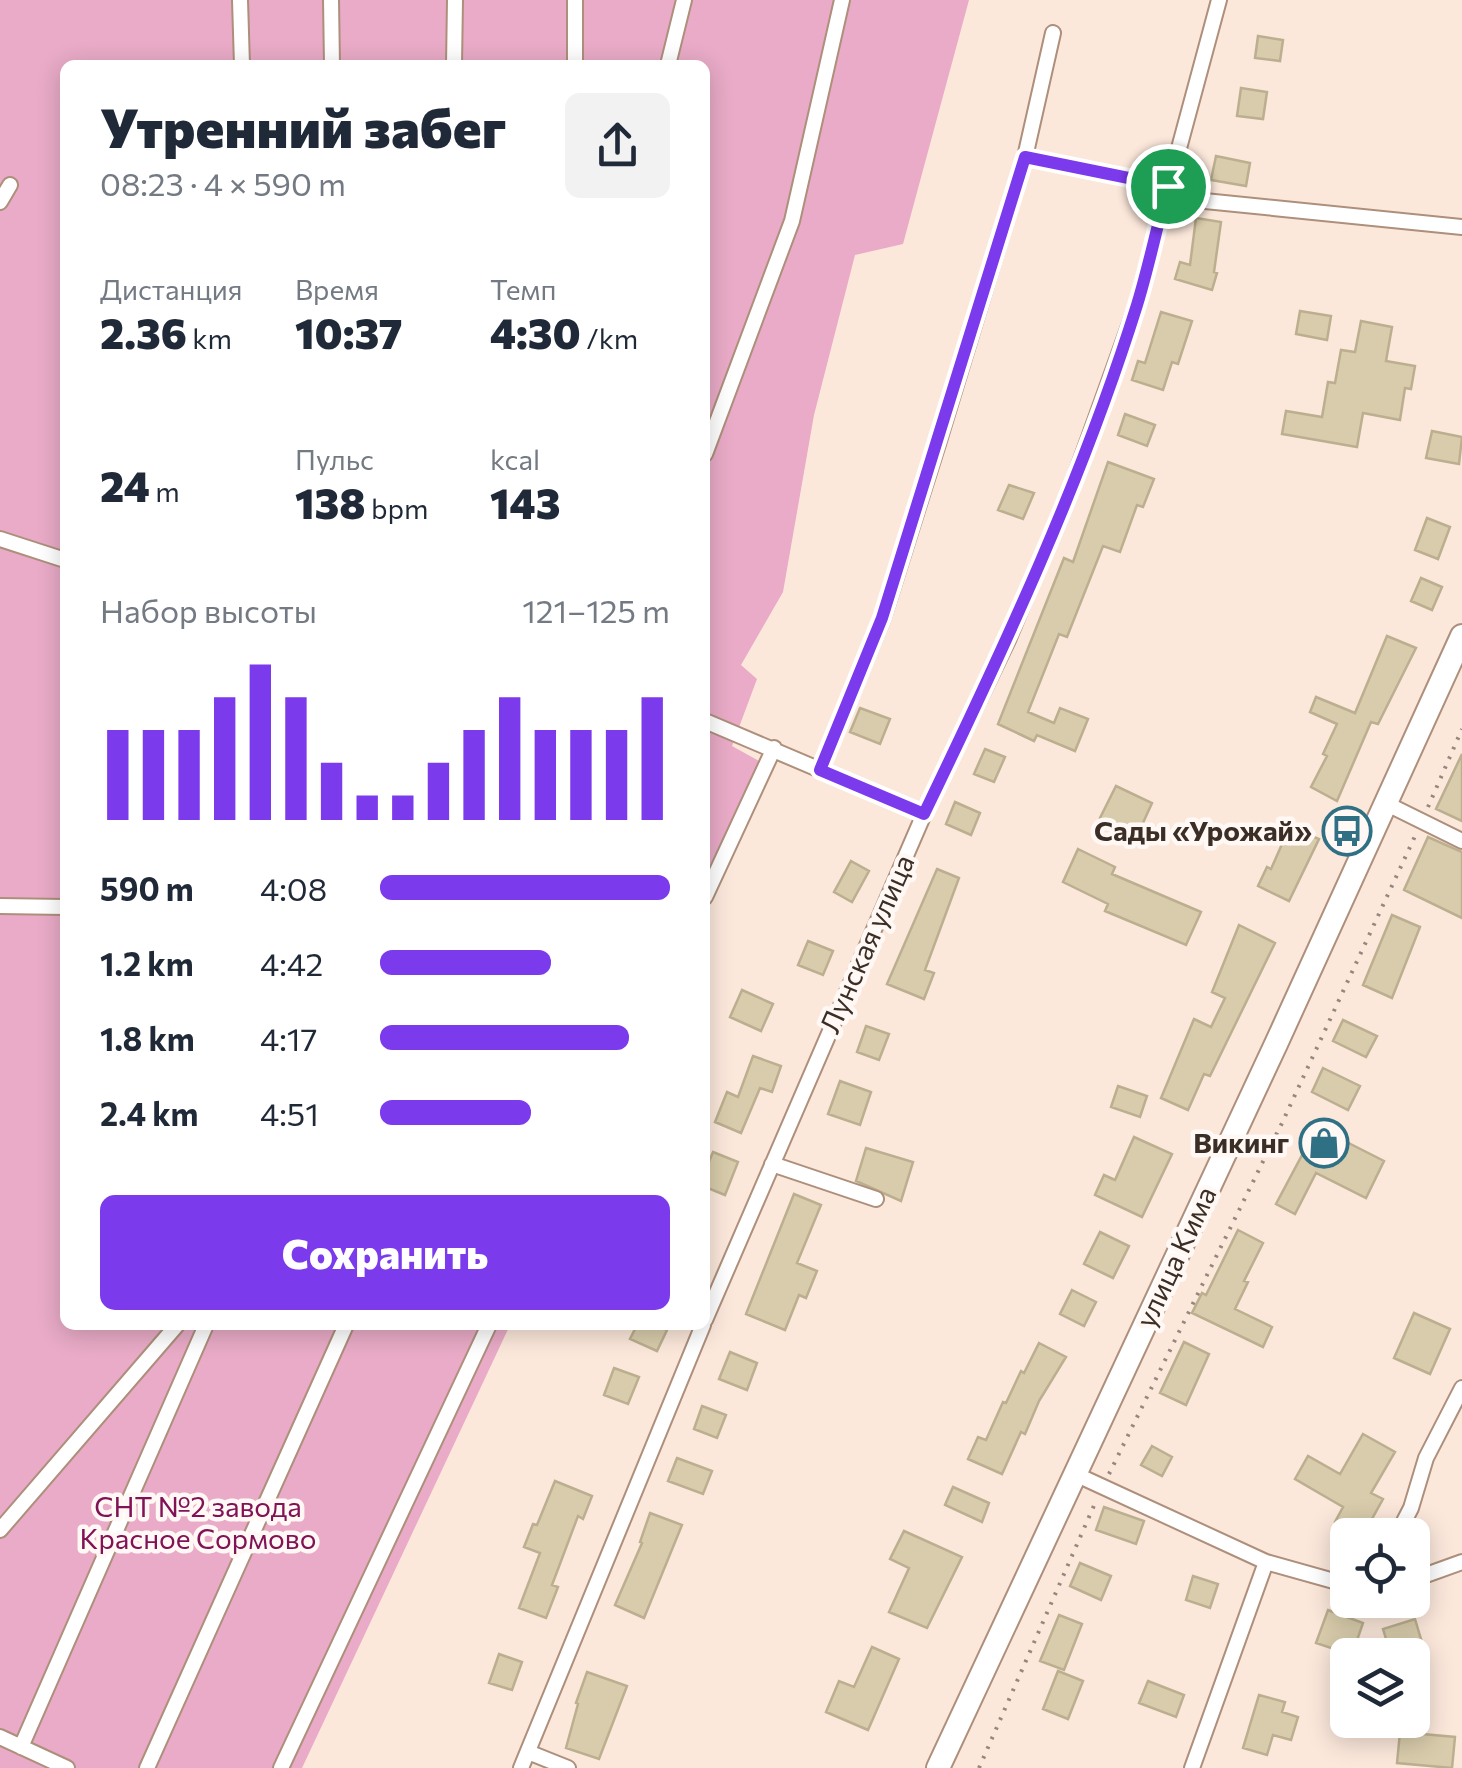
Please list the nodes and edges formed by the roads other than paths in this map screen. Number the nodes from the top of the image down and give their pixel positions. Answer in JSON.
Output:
{"nodes":[{"id":1,"x":240,"y":0,"type":"edge"},
{"id":2,"x":331,"y":0,"type":"edge"},
{"id":3,"x":456,"y":0,"type":"edge"},
{"id":4,"x":575,"y":0,"type":"edge"},
{"id":5,"x":684,"y":0,"type":"edge"},
{"id":6,"x":842,"y":0,"type":"edge"},
{"id":7,"x":1219,"y":0,"type":"edge"},
{"id":8,"x":1053,"y":34,"type":"dead end"},
{"id":9,"x":242,"y":60,"type":"edge"},
{"id":10,"x":332,"y":60,"type":"edge"},
{"id":11,"x":454,"y":60,"type":"edge"},
{"id":12,"x":575,"y":60,"type":"edge"},
{"id":13,"x":669,"y":60,"type":"edge"},
{"id":14,"x":1025,"y":157,"type":"junction"},
{"id":15,"x":10,"y":185,"type":"dead end"},
{"id":16,"x":1166,"y":192,"type":"junction"},
{"id":17,"x":0,"y":202,"type":"edge"},
{"id":18,"x":1462,"y":227,"type":"edge"},
{"id":19,"x":710,"y":441,"type":"edge"},
{"id":20,"x":0,"y":539,"type":"edge"},
{"id":21,"x":60,"y":558,"type":"edge"},
{"id":22,"x":1462,"y":636,"type":"edge"},
{"id":23,"x":710,"y":724,"type":"edge"},
{"id":24,"x":774,"y":748,"type":"junction"},
{"id":25,"x":820,"y":770,"type":"junction"},
{"id":26,"x":1385,"y":803,"type":"junction"},
{"id":27,"x":924,"y":814,"type":"junction"},
{"id":28,"x":1462,"y":841,"type":"edge"},
{"id":29,"x":710,"y":886,"type":"edge"},
{"id":30,"x":0,"y":906,"type":"edge"},
{"id":31,"x":60,"y":907,"type":"edge"},
{"id":32,"x":772,"y":1164,"type":"junction"},
{"id":33,"x":876,"y":1199,"type":"dead end"},
{"id":34,"x":710,"y":1308,"type":"edge"},
{"id":35,"x":173,"y":1330,"type":"edge"},
{"id":36,"x":204,"y":1330,"type":"edge"},
{"id":37,"x":344,"y":1330,"type":"edge"},
{"id":38,"x":487,"y":1330,"type":"edge"},
{"id":39,"x":701,"y":1330,"type":"edge"},
{"id":40,"x":1462,"y":1388,"type":"edge"},
{"id":41,"x":1074,"y":1474,"type":"junction"},
{"id":42,"x":1405,"y":1518,"type":"edge"},
{"id":43,"x":0,"y":1530,"type":"edge"},
{"id":44,"x":1266,"y":1562,"type":"junction"},
{"id":45,"x":1462,"y":1562,"type":"edge"},
{"id":46,"x":1430,"y":1574,"type":"edge"},
{"id":47,"x":1330,"y":1580,"type":"edge"},
{"id":48,"x":0,"y":1737,"type":"edge"},
{"id":49,"x":21,"y":1747,"type":"junction"},
{"id":50,"x":528,"y":1752,"type":"junction"},
{"id":51,"x":68,"y":1768,"type":"edge"},
{"id":52,"x":147,"y":1768,"type":"edge"},
{"id":53,"x":281,"y":1768,"type":"edge"},
{"id":54,"x":522,"y":1768,"type":"edge"},
{"id":55,"x":568,"y":1768,"type":"edge"},
{"id":56,"x":938,"y":1768,"type":"edge"},
{"id":57,"x":1192,"y":1768,"type":"edge"}],
"edges":[{"from":1,"to":9,"type":"street"},
{"from":2,"to":10,"type":"street"},
{"from":3,"to":11,"type":"street"},
{"from":4,"to":12,"type":"street"},
{"from":5,"to":13,"type":"street"},
{"from":6,"to":19,"type":"street"},
{"from":7,"to":16,"type":"street","name":"Лунская улица"},
{"from":8,"to":14,"type":"street"},
{"from":14,"to":16,"type":"street"},
{"from":14,"to":25,"type":"street"},
{"from":15,"to":17,"type":"street"},
{"from":16,"to":18,"type":"street"},
{"from":16,"to":27,"type":"street","name":"Лунская улица"},
{"from":20,"to":21,"type":"street"},
{"from":22,"to":26,"type":"main road","name":"улица Кима"},
{"from":23,"to":24,"type":"street"},
{"from":24,"to":25,"type":"street"},
{"from":24,"to":29,"type":"street"},
{"from":25,"to":27,"type":"street"},
{"from":26,"to":28,"type":"street"},
{"from":26,"to":41,"type":"main road","name":"улица Кима"},
{"from":27,"to":32,"type":"street","name":"Лунская улица"},
{"from":30,"to":31,"type":"street"},
{"from":32,"to":33,"type":"street"},
{"from":32,"to":34,"type":"street","name":"Лунская улица"},
{"from":35,"to":43,"type":"street"},
{"from":36,"to":49,"type":"street"},
{"from":37,"to":52,"type":"street"},
{"from":38,"to":53,"type":"street"},
{"from":39,"to":50,"type":"street","name":"Лунская улица"},
{"from":40,"to":42,"type":"street"},
{"from":41,"to":44,"type":"street"},
{"from":41,"to":56,"type":"main road","name":"улица Кима"},
{"from":44,"to":47,"type":"street"},
{"from":44,"to":57,"type":"street"},
{"from":45,"to":46,"type":"street"},
{"from":48,"to":49,"type":"street"},
{"from":49,"to":51,"type":"street"},
{"from":50,"to":54,"type":"street","name":"Лунская улица"},
{"from":50,"to":55,"type":"street"}]}
